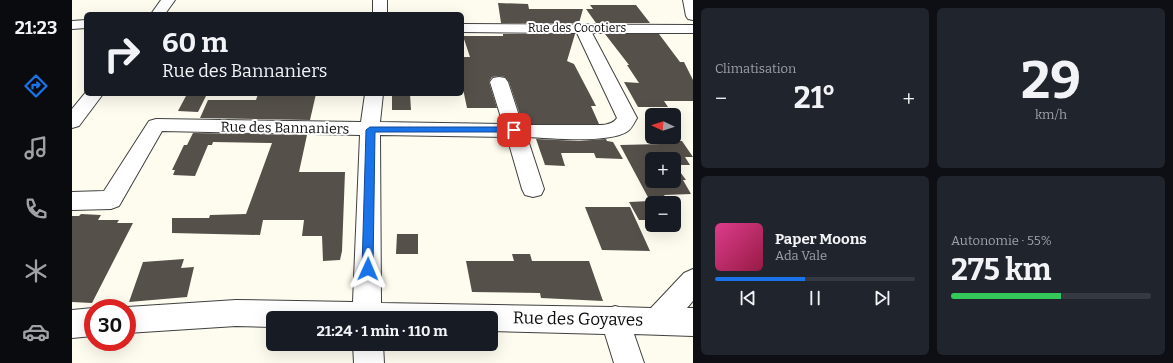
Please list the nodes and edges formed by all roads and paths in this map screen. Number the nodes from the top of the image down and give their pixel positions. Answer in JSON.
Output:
{"nodes":[{"id":1,"x":168,"y":0,"type":"edge"},
{"id":2,"x":380,"y":0,"type":"edge"},
{"id":3,"x":690,"y":0,"type":"edge"},
{"id":4,"x":159,"y":12,"type":"edge"},
{"id":5,"x":380,"y":12,"type":"edge"},
{"id":6,"x":693,"y":16,"type":"edge"},
{"id":7,"x":84,"y":24,"type":"edge"},
{"id":8,"x":72,"y":25,"type":"edge"},
{"id":9,"x":464,"y":28,"type":"edge"},
{"id":10,"x":582,"y":28,"type":"junction"},
{"id":11,"x":693,"y":29,"type":"edge"},
{"id":12,"x":499,"y":82,"type":"dead end"},
{"id":13,"x":92,"y":96,"type":"edge"},
{"id":14,"x":374,"y":96,"type":"edge"},
{"id":15,"x":72,"y":122,"type":"edge"},
{"id":16,"x":370,"y":130,"type":"junction"},
{"id":17,"x":514,"y":130,"type":"junction"},
{"id":18,"x":533,"y":189,"type":"dead end"},
{"id":19,"x":72,"y":202,"type":"edge"},
{"id":20,"x":693,"y":281,"type":"edge"},
{"id":21,"x":367,"y":311,"type":"edge"},
{"id":22,"x":266,"y":316,"type":"edge"},
{"id":23,"x":136,"y":319,"type":"edge"},
{"id":24,"x":615,"y":319,"type":"junction"},
{"id":25,"x":658,"y":321,"type":"junction"},
{"id":26,"x":498,"y":322,"type":"edge"},
{"id":27,"x":693,"y":322,"type":"edge"},
{"id":28,"x":84,"y":323,"type":"edge"},
{"id":29,"x":72,"y":324,"type":"edge"},
{"id":30,"x":368,"y":351,"type":"edge"},
{"id":31,"x":369,"y":363,"type":"edge"},
{"id":32,"x":629,"y":363,"type":"edge"}],
"edges":[{"from":1,"to":4,"type":"street"},
{"from":2,"to":5,"type":"street"},
{"from":3,"to":6,"type":"street"},
{"from":7,"to":8,"type":"street"},
{"from":9,"to":10,"type":"street","name":"Rue des Cocotiers"},
{"from":10,"to":11,"type":"street","name":"Rue des Cocotiers"},
{"from":10,"to":17,"type":"street","name":"Rue des Bannaniers"},
{"from":12,"to":17,"type":"street"},
{"from":13,"to":15,"type":"street"},
{"from":14,"to":16,"type":"street"},
{"from":16,"to":17,"type":"street","name":"Rue des Bannaniers"},
{"from":16,"to":19,"type":"street","name":"Rue des Bannaniers"},
{"from":16,"to":21,"type":"street"},
{"from":17,"to":18,"type":"street"},
{"from":20,"to":25,"type":"street"},
{"from":22,"to":23,"type":"street","name":"Rue des Goyaves"},
{"from":24,"to":25,"type":"street","name":"Rue des Goyaves"},
{"from":24,"to":26,"type":"street","name":"Rue des Goyaves"},
{"from":24,"to":32,"type":"street"},
{"from":25,"to":27,"type":"street","name":"Rue des Goyaves"},
{"from":28,"to":29,"type":"street"},
{"from":30,"to":31,"type":"street"}]}
